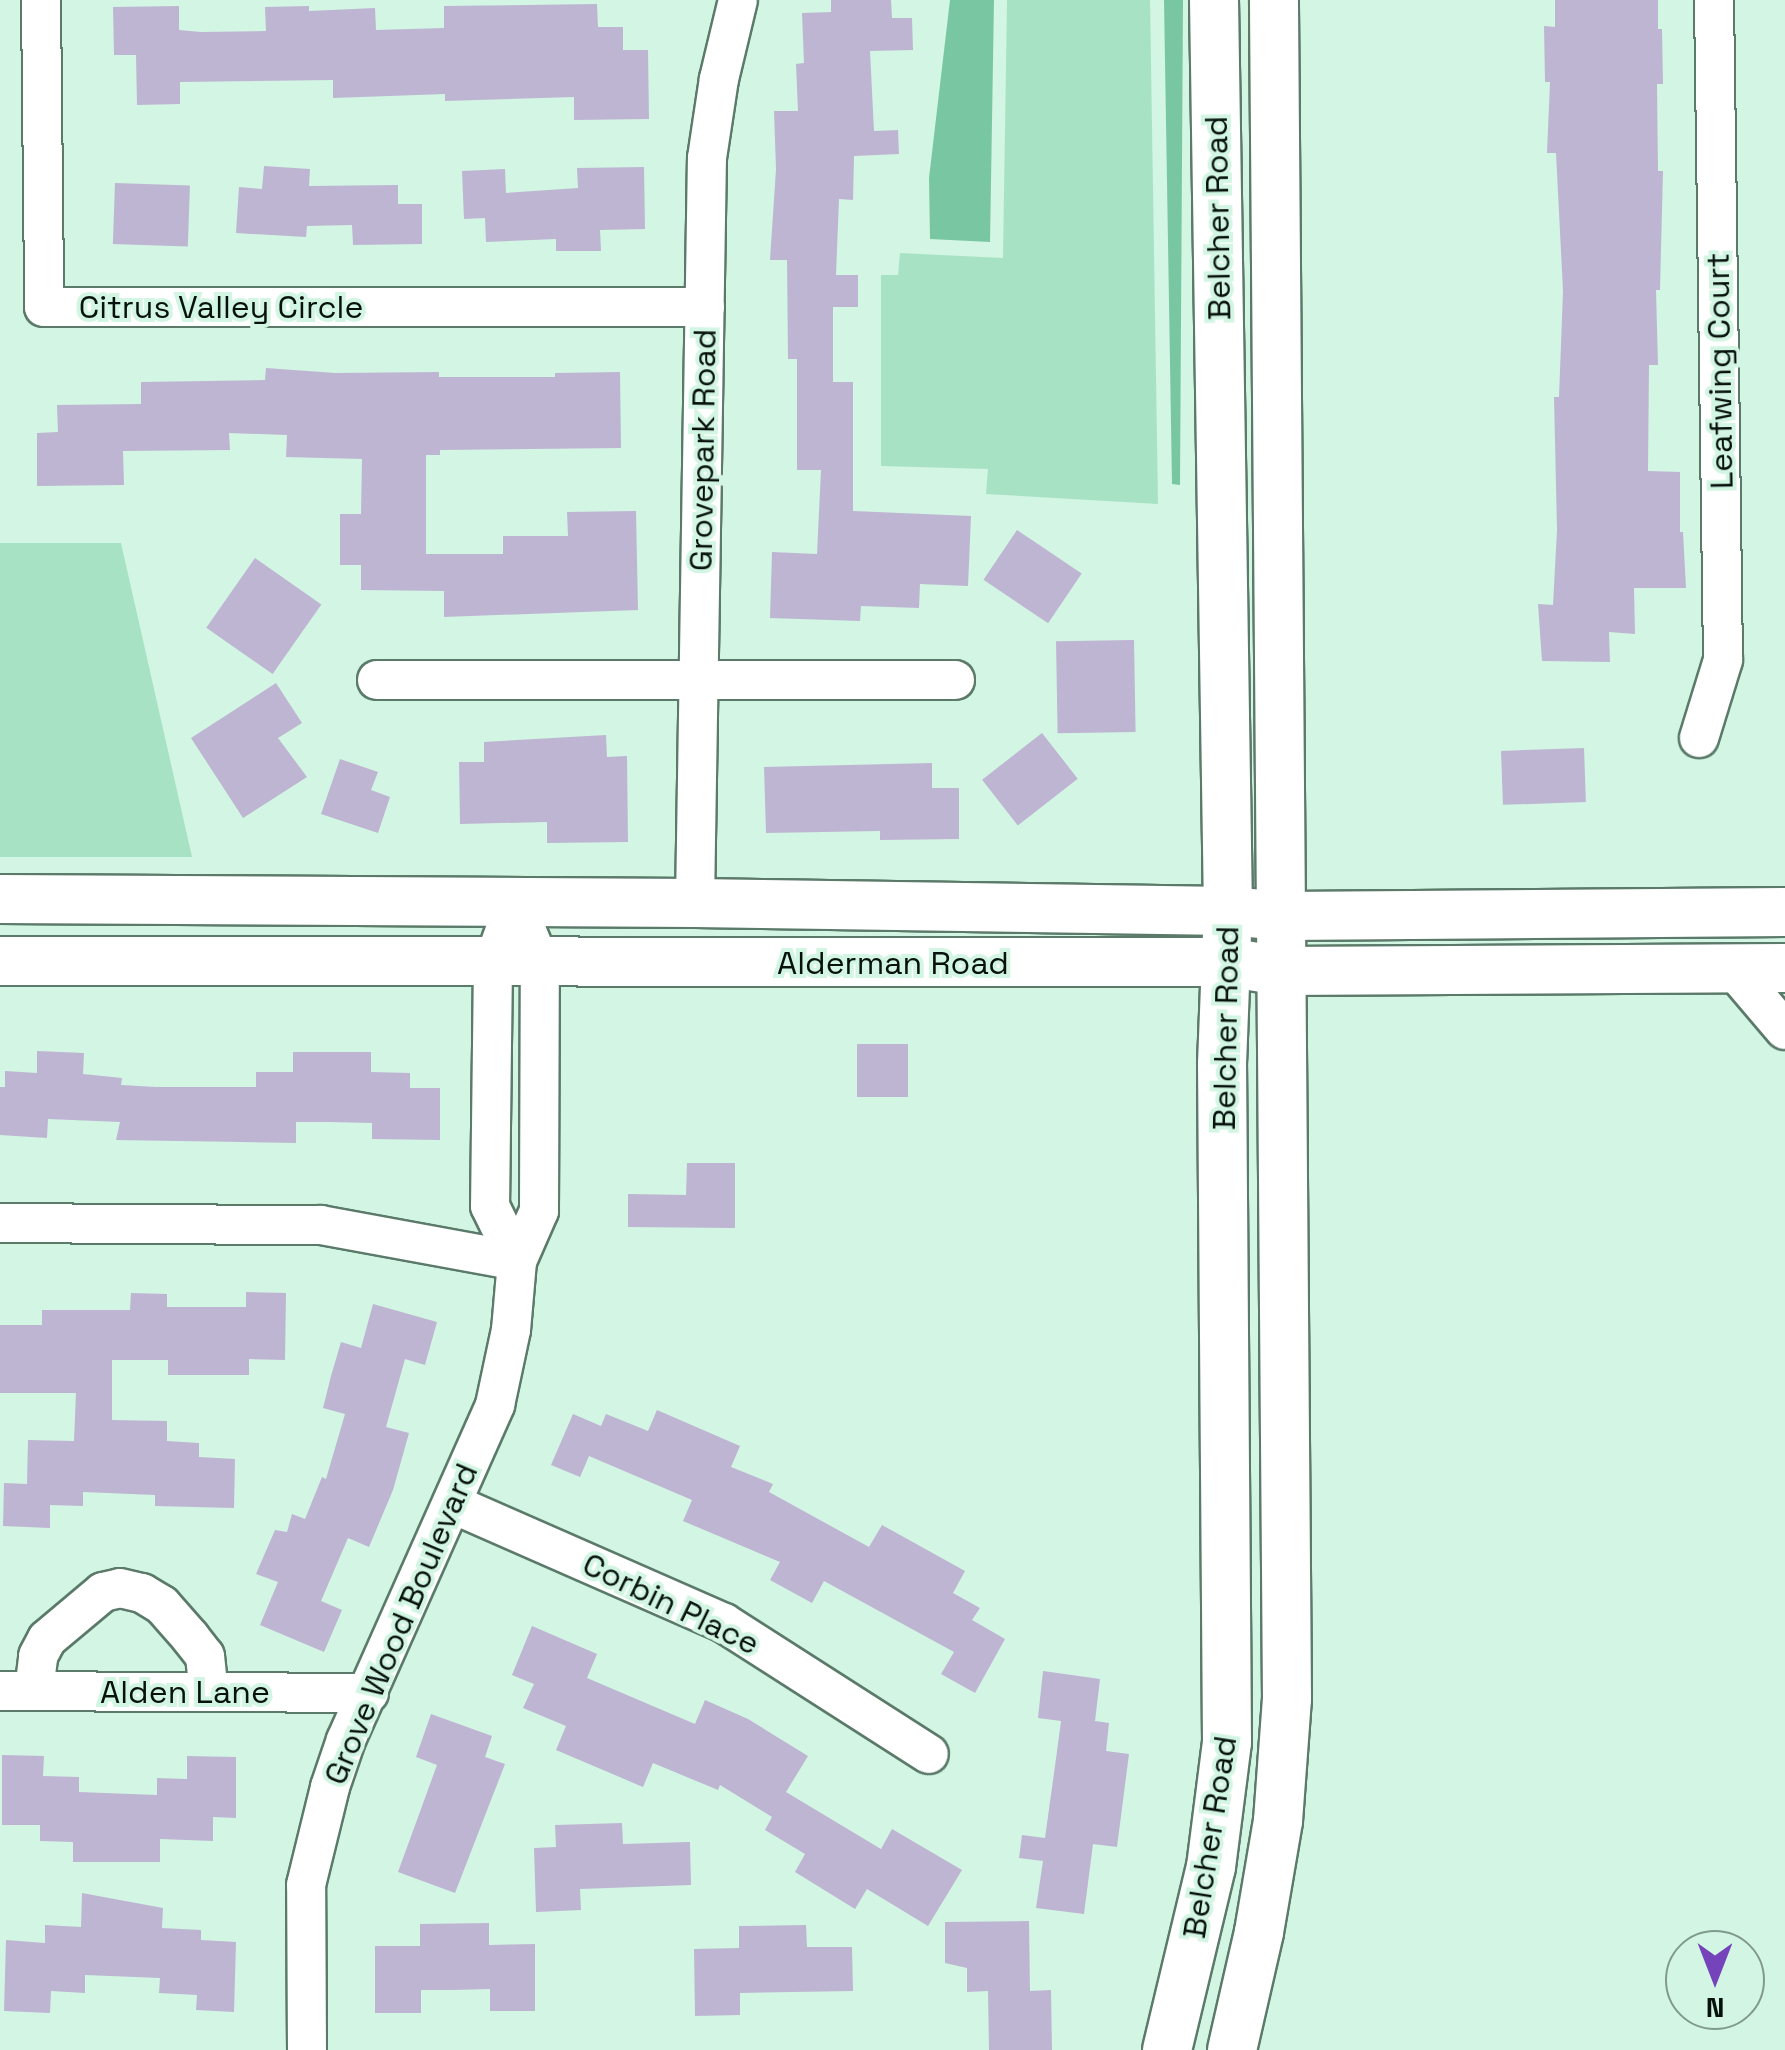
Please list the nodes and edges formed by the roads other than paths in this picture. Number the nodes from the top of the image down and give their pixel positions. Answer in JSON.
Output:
{"nodes":[{"id":1,"x":40,"y":0,"type":"edge"},
{"id":2,"x":738,"y":0,"type":"edge"},
{"id":3,"x":1214,"y":0,"type":"edge"},
{"id":4,"x":1274,"y":0,"type":"edge"},
{"id":5,"x":1714,"y":0,"type":"edge"},
{"id":6,"x":705,"y":306,"type":"junction"},
{"id":7,"x":701,"y":678,"type":"junction"},
{"id":8,"x":377,"y":680,"type":"dead end"},
{"id":9,"x":955,"y":680,"type":"dead end"},
{"id":10,"x":1699,"y":738,"type":"dead end"},
{"id":11,"x":0,"y":899,"type":"edge"},
{"id":12,"x":516,"y":902,"type":"junction"},
{"id":13,"x":696,"y":903,"type":"junction"},
{"id":14,"x":1228,"y":910,"type":"junction"},
{"id":15,"x":1785,"y":912,"type":"edge"},
{"id":16,"x":1284,"y":916,"type":"junction"},
{"id":17,"x":0,"y":961,"type":"edge"},
{"id":18,"x":1226,"y":962,"type":"junction"},
{"id":19,"x":493,"y":963,"type":"junction"},
{"id":20,"x":540,"y":963,"type":"junction"},
{"id":21,"x":1733,"y":968,"type":"junction"},
{"id":22,"x":1785,"y":968,"type":"edge"},
{"id":23,"x":1281,"y":971,"type":"junction"},
{"id":24,"x":1785,"y":1030,"type":"edge"},
{"id":25,"x":0,"y":1223,"type":"edge"},
{"id":26,"x":517,"y":1260,"type":"junction"},
{"id":27,"x":453,"y":1504,"type":"junction"},
{"id":28,"x":17,"y":1691,"type":"edge"},
{"id":29,"x":209,"y":1692,"type":"junction"},
{"id":30,"x":369,"y":1693,"type":"junction"},
{"id":31,"x":930,"y":1754,"type":"dead end"},
{"id":32,"x":307,"y":2050,"type":"edge"},
{"id":33,"x":1167,"y":2050,"type":"edge"},
{"id":34,"x":1232,"y":2050,"type":"edge"}],
"edges":[{"from":1,"to":6,"type":"street","name":"Citrus Valley Circle"},
{"from":2,"to":6,"type":"street","name":"Grovepark Road"},
{"from":3,"to":14,"type":"main road","name":"Belcher Road"},
{"from":4,"to":16,"type":"main road","name":"Belcher Road"},
{"from":5,"to":10,"type":"street","name":"Leafwing Court"},
{"from":6,"to":7,"type":"street","name":"Grovepark Road"},
{"from":7,"to":8,"type":"street"},
{"from":7,"to":9,"type":"street"},
{"from":7,"to":13,"type":"street","name":"Grovepark Road"},
{"from":11,"to":12,"type":"main road","name":"Alderman Road"},
{"from":12,"to":13,"type":"main road","name":"Alderman Road"},
{"from":12,"to":19,"type":"street"},
{"from":12,"to":20,"type":"street","name":"Grove Wood Boulevard"},
{"from":13,"to":14,"type":"main road","name":"Alderman Road"},
{"from":14,"to":16,"type":"main road","name":"Alderman Road"},
{"from":14,"to":18,"type":"main road","name":"Belcher Road"},
{"from":15,"to":16,"type":"main road","name":"Alderman Road"},
{"from":16,"to":23,"type":"main road","name":"Belcher Road"},
{"from":17,"to":19,"type":"main road","name":"Alderman Road"},
{"from":18,"to":20,"type":"main road","name":"Alderman Road"},
{"from":18,"to":23,"type":"main road","name":"Alderman Road"},
{"from":18,"to":33,"type":"main road","name":"Belcher Road"},
{"from":19,"to":20,"type":"main road","name":"Alderman Road"},
{"from":19,"to":26,"type":"street"},
{"from":20,"to":26,"type":"street","name":"Grove Wood Boulevard"},
{"from":21,"to":22,"type":"main road","name":"Alderman Road"},
{"from":21,"to":23,"type":"main road","name":"Alderman Road"},
{"from":21,"to":24,"type":"street"},
{"from":23,"to":34,"type":"main road","name":"Belcher Road"},
{"from":25,"to":26,"type":"street"},
{"from":26,"to":27,"type":"street","name":"Grove Wood Boulevard"},
{"from":27,"to":30,"type":"street","name":"Grove Wood Boulevard"},
{"from":27,"to":31,"type":"street","name":"Corbin Place"},
{"from":28,"to":29,"type":"street","name":"Alden Lane"},
{"from":28,"to":29,"type":"street"},
{"from":29,"to":30,"type":"street","name":"Alden Lane"},
{"from":30,"to":32,"type":"street","name":"Grove Wood Boulevard"}]}
